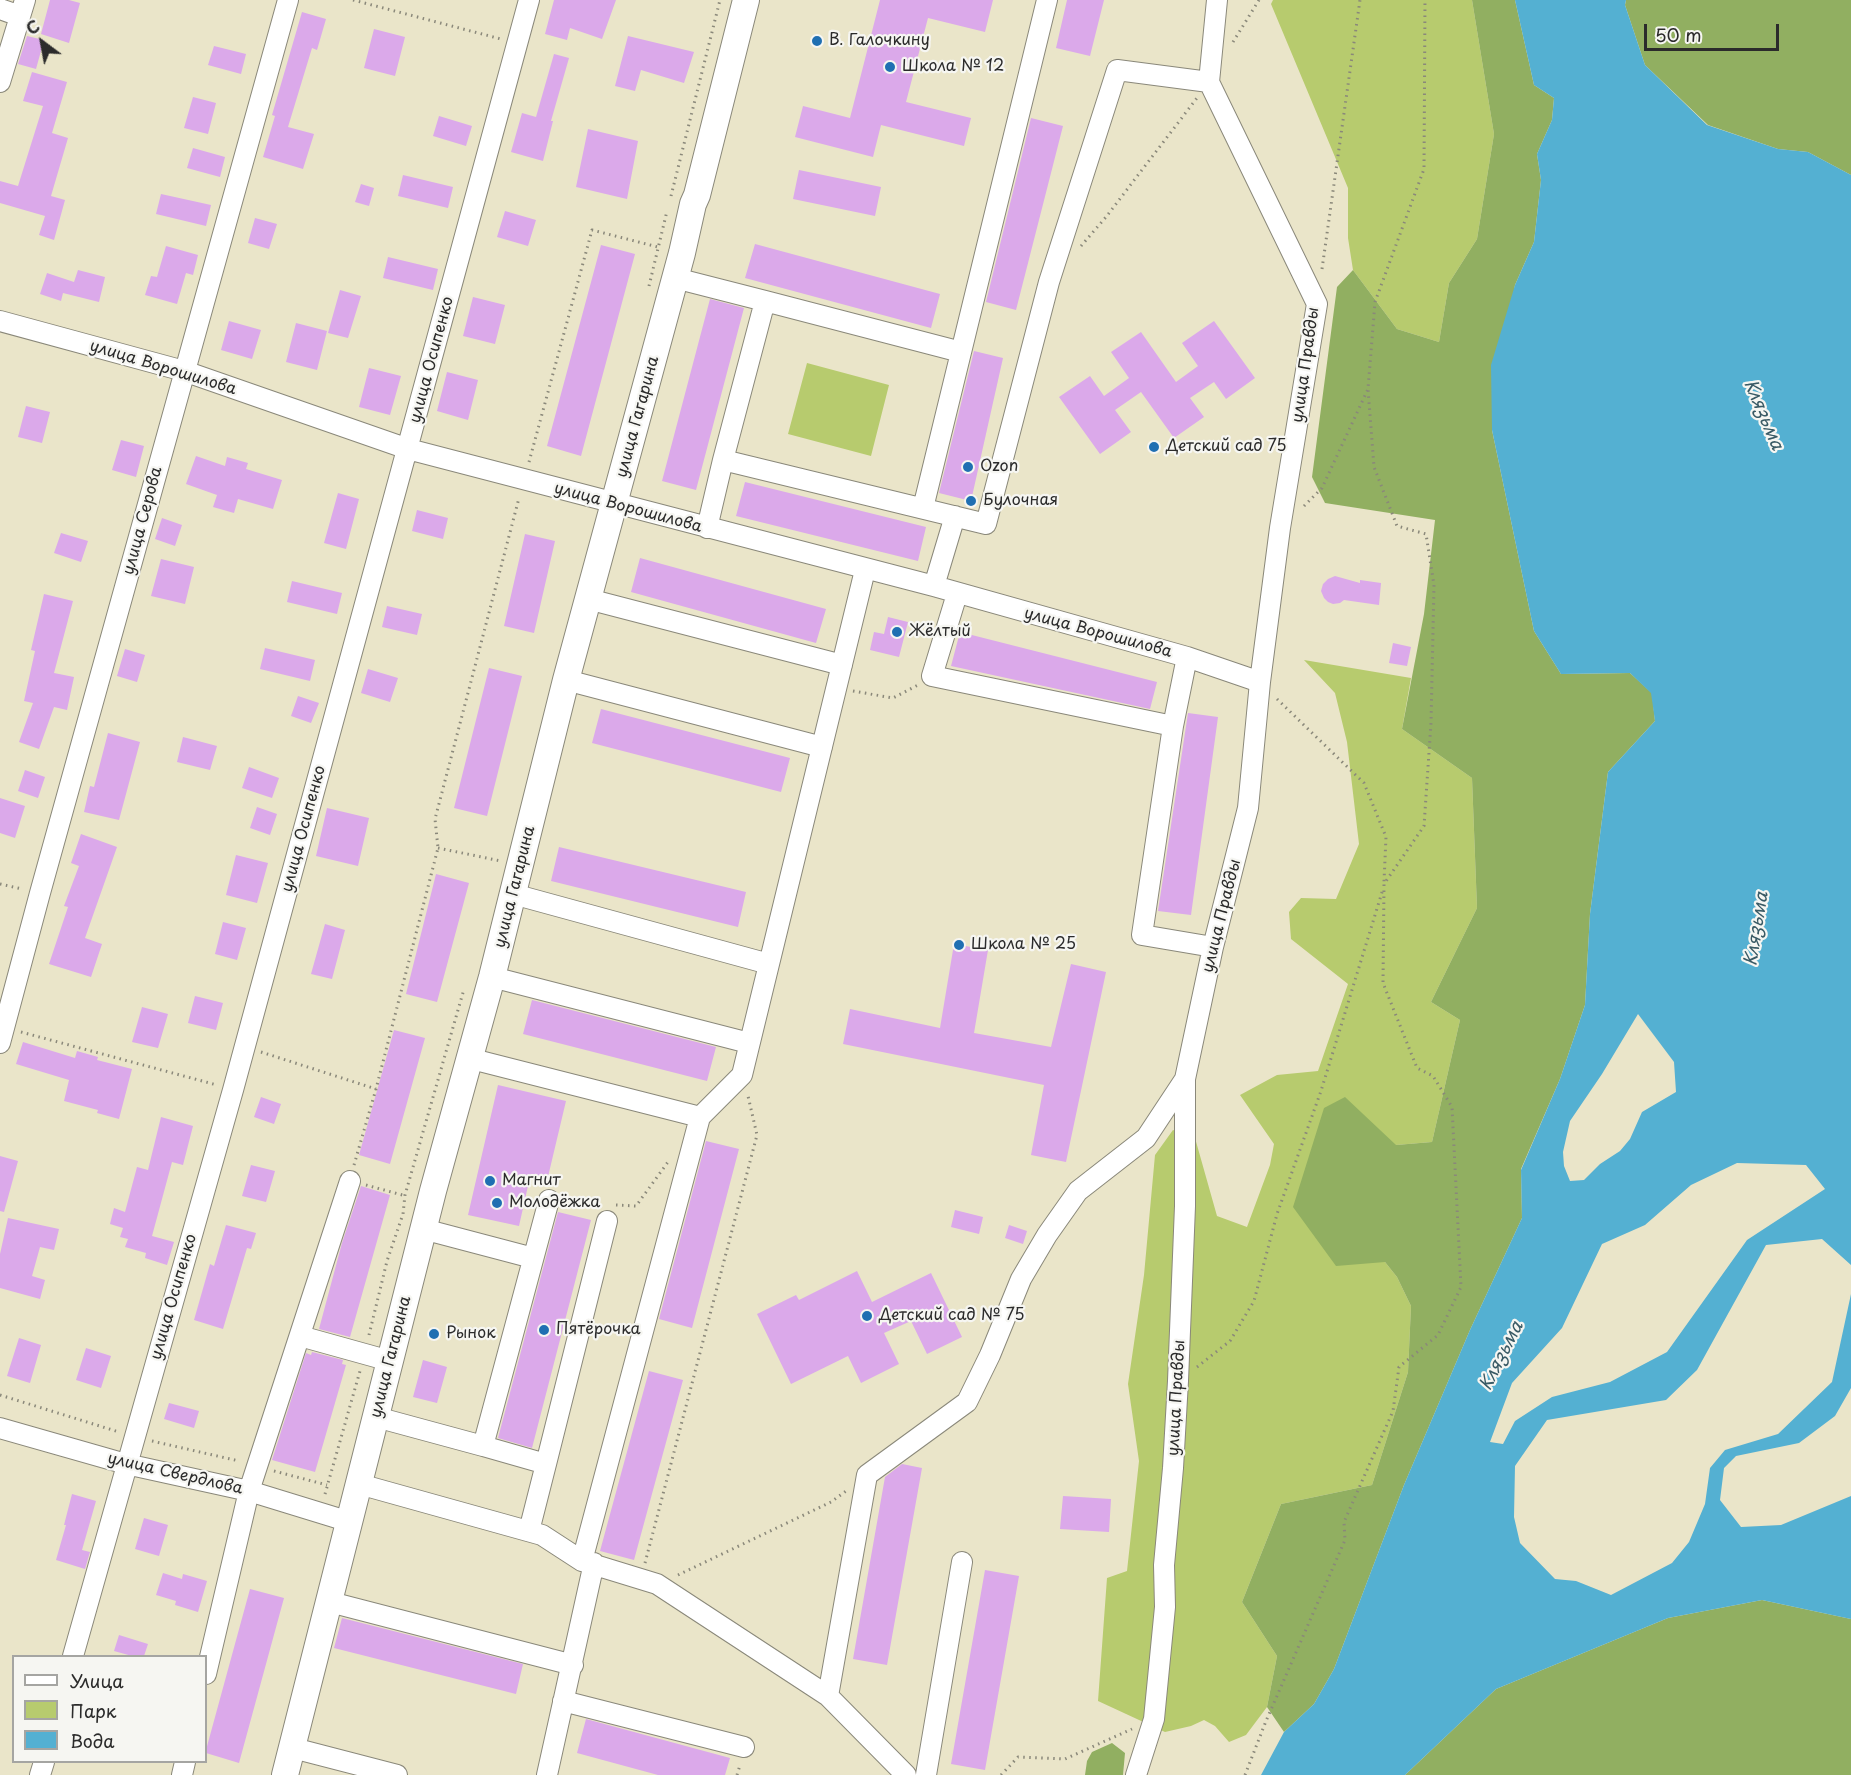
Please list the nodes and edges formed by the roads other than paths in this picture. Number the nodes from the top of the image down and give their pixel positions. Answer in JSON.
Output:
{"nodes":[{"id":1,"x":288,"y":0,"type":"edge"},
{"id":2,"x":529,"y":0,"type":"edge"},
{"id":3,"x":746,"y":0,"type":"edge"},
{"id":4,"x":1047,"y":0,"type":"edge"},
{"id":5,"x":1217,"y":0,"type":"edge"},
{"id":6,"x":23,"y":8,"type":"edge"},
{"id":7,"x":0,"y":9,"type":"edge"},
{"id":8,"x":0,"y":81,"type":"edge"},
{"id":9,"x":1209,"y":82,"type":"junction"},
{"id":10,"x":675,"y":278,"type":"junction"},
{"id":11,"x":765,"y":301,"type":"junction"},
{"id":12,"x":0,"y":321,"type":"edge"},
{"id":13,"x":961,"y":352,"type":"junction"},
{"id":14,"x":184,"y":371,"type":"junction"},
{"id":15,"x":408,"y":449,"type":"junction"},
{"id":16,"x":723,"y":460,"type":"junction"},
{"id":17,"x":615,"y":503,"type":"junction"},
{"id":18,"x":923,"y":508,"type":"junction"},
{"id":19,"x":955,"y":516,"type":"junction"},
{"id":20,"x":707,"y":528,"type":"junction"},
{"id":21,"x":865,"y":570,"type":"junction"},
{"id":22,"x":934,"y":586,"type":"junction"},
{"id":23,"x":957,"y":594,"type":"junction"},
{"id":24,"x":588,"y":599,"type":"junction"},
{"id":25,"x":1187,"y":657,"type":"junction"},
{"id":26,"x":842,"y":665,"type":"junction"},
{"id":27,"x":566,"y":680,"type":"junction"},
{"id":28,"x":1260,"y":682,"type":"junction"},
{"id":29,"x":1173,"y":726,"type":"junction"},
{"id":30,"x":822,"y":747,"type":"junction"},
{"id":31,"x":513,"y":894,"type":"junction"},
{"id":32,"x":1214,"y":947,"type":"junction"},
{"id":33,"x":769,"y":964,"type":"junction"},
{"id":34,"x":492,"y":977,"type":"junction"},
{"id":35,"x":2,"y":1036,"type":"edge"},
{"id":36,"x":749,"y":1043,"type":"junction"},
{"id":37,"x":468,"y":1058,"type":"junction"},
{"id":38,"x":1185,"y":1079,"type":"junction"},
{"id":39,"x":700,"y":1117,"type":"junction"},
{"id":40,"x":350,"y":1181,"type":"road end"},
{"id":41,"x":549,"y":1200,"type":"road end"},
{"id":42,"x":608,"y":1210,"type":"road end"},
{"id":43,"x":426,"y":1218,"type":"junction"},
{"id":44,"x":533,"y":1258,"type":"junction"},
{"id":45,"x":300,"y":1336,"type":"junction"},
{"id":46,"x":390,"y":1361,"type":"junction"},
{"id":47,"x":376,"y":1417,"type":"junction"},
{"id":48,"x":0,"y":1428,"type":"edge"},
{"id":49,"x":483,"y":1446,"type":"junction"},
{"id":50,"x":126,"y":1464,"type":"junction"},
{"id":51,"x":546,"y":1464,"type":"junction"},
{"id":52,"x":359,"y":1484,"type":"junction"},
{"id":53,"x":249,"y":1491,"type":"junction"},
{"id":54,"x":350,"y":1522,"type":"junction"},
{"id":55,"x":529,"y":1531,"type":"junction"},
{"id":56,"x":588,"y":1562,"type":"junction"},
{"id":57,"x":962,"y":1562,"type":"dead end"},
{"id":58,"x":330,"y":1602,"type":"junction"},
{"id":59,"x":73,"y":1655,"type":"edge"},
{"id":60,"x":573,"y":1665,"type":"junction"},
{"id":61,"x":207,"y":1670,"type":"edge"},
{"id":62,"x":828,"y":1696,"type":"junction"},
{"id":63,"x":563,"y":1701,"type":"junction"},
{"id":64,"x":744,"y":1747,"type":"dead end"},
{"id":65,"x":293,"y":1748,"type":"junction"},
{"id":66,"x":285,"y":1775,"type":"edge"},
{"id":67,"x":397,"y":1775,"type":"edge"},
{"id":68,"x":547,"y":1775,"type":"edge"},
{"id":69,"x":906,"y":1775,"type":"edge"},
{"id":70,"x":926,"y":1775,"type":"edge"},
{"id":71,"x":1136,"y":1775,"type":"edge"}],
"edges":[{"from":1,"to":14,"type":"street","name":"улица Серова"},
{"from":2,"to":15,"type":"street","name":"улица Осипенко"},
{"from":3,"to":10,"type":"main road","name":"улица Гагарина"},
{"from":4,"to":13,"type":"street"},
{"from":5,"to":9,"type":"street"},
{"from":6,"to":7,"type":"street"},
{"from":6,"to":8,"type":"street"},
{"from":9,"to":19,"type":"street"},
{"from":9,"to":28,"type":"street","name":"улица Правды"},
{"from":10,"to":11,"type":"street"},
{"from":10,"to":17,"type":"main road","name":"улица Гагарина"},
{"from":11,"to":13,"type":"street"},
{"from":11,"to":16,"type":"street"},
{"from":12,"to":14,"type":"street","name":"улица Ворошилова"},
{"from":13,"to":18,"type":"street"},
{"from":14,"to":15,"type":"street","name":"улица Ворошилова"},
{"from":14,"to":35,"type":"street","name":"улица Серова"},
{"from":15,"to":17,"type":"street","name":"улица Ворошилова"},
{"from":15,"to":50,"type":"street","name":"улица Осипенко"},
{"from":16,"to":18,"type":"street"},
{"from":16,"to":20,"type":"street"},
{"from":17,"to":20,"type":"street","name":"улица Ворошилова"},
{"from":17,"to":24,"type":"main road","name":"улица Гагарина"},
{"from":18,"to":19,"type":"street"},
{"from":19,"to":22,"type":"street"},
{"from":20,"to":21,"type":"street","name":"улица Ворошилова"},
{"from":21,"to":22,"type":"street","name":"улица Ворошилова"},
{"from":21,"to":26,"type":"street"},
{"from":22,"to":23,"type":"street","name":"улица Ворошилова"},
{"from":23,"to":25,"type":"street","name":"улица Ворошилова"},
{"from":23,"to":29,"type":"street"},
{"from":24,"to":26,"type":"street"},
{"from":24,"to":27,"type":"main road","name":"улица Гагарина"},
{"from":25,"to":28,"type":"street","name":"улица Ворошилова"},
{"from":25,"to":29,"type":"street"},
{"from":26,"to":30,"type":"street"},
{"from":27,"to":30,"type":"street"},
{"from":27,"to":31,"type":"main road","name":"улица Гагарина"},
{"from":28,"to":32,"type":"street","name":"улица Правды"},
{"from":29,"to":32,"type":"street"},
{"from":30,"to":33,"type":"street"},
{"from":31,"to":33,"type":"street"},
{"from":31,"to":34,"type":"main road","name":"улица Гагарина"},
{"from":32,"to":38,"type":"street","name":"улица Правды"},
{"from":33,"to":36,"type":"street"},
{"from":34,"to":36,"type":"street"},
{"from":34,"to":37,"type":"main road","name":"улица Гагарина"},
{"from":36,"to":39,"type":"street"},
{"from":37,"to":39,"type":"street"},
{"from":37,"to":43,"type":"main road","name":"улица Гагарина"},
{"from":38,"to":62,"type":"street"},
{"from":38,"to":71,"type":"street","name":"улица Правды"},
{"from":39,"to":56,"type":"street"},
{"from":40,"to":45,"type":"street"},
{"from":41,"to":44,"type":"street"},
{"from":42,"to":51,"type":"street"},
{"from":43,"to":44,"type":"street"},
{"from":43,"to":46,"type":"main road","name":"улица Гагарина"},
{"from":44,"to":49,"type":"street"},
{"from":45,"to":46,"type":"street"},
{"from":45,"to":53,"type":"street"},
{"from":46,"to":47,"type":"main road","name":"улица Гагарина"},
{"from":47,"to":49,"type":"street"},
{"from":47,"to":52,"type":"main road","name":"улица Гагарина"},
{"from":48,"to":50,"type":"street","name":"улица Свердлова"},
{"from":49,"to":51,"type":"street"},
{"from":50,"to":53,"type":"street","name":"улица Свердлова"},
{"from":50,"to":59,"type":"street","name":"улица Осипенко"},
{"from":51,"to":55,"type":"street"},
{"from":52,"to":54,"type":"main road","name":"улица Гагарина"},
{"from":52,"to":55,"type":"street"},
{"from":53,"to":54,"type":"street","name":"улица Свердлова"},
{"from":53,"to":61,"type":"street"},
{"from":54,"to":58,"type":"main road","name":"улица Гагарина"},
{"from":55,"to":56,"type":"street"},
{"from":56,"to":60,"type":"street"},
{"from":56,"to":62,"type":"street"},
{"from":57,"to":70,"type":"street"},
{"from":58,"to":60,"type":"street"},
{"from":58,"to":65,"type":"main road","name":"улица Гагарина"},
{"from":60,"to":63,"type":"street"},
{"from":62,"to":69,"type":"street"},
{"from":63,"to":64,"type":"street"},
{"from":63,"to":68,"type":"street"},
{"from":65,"to":66,"type":"main road","name":"улица Гагарина"},
{"from":65,"to":67,"type":"street"}]}
